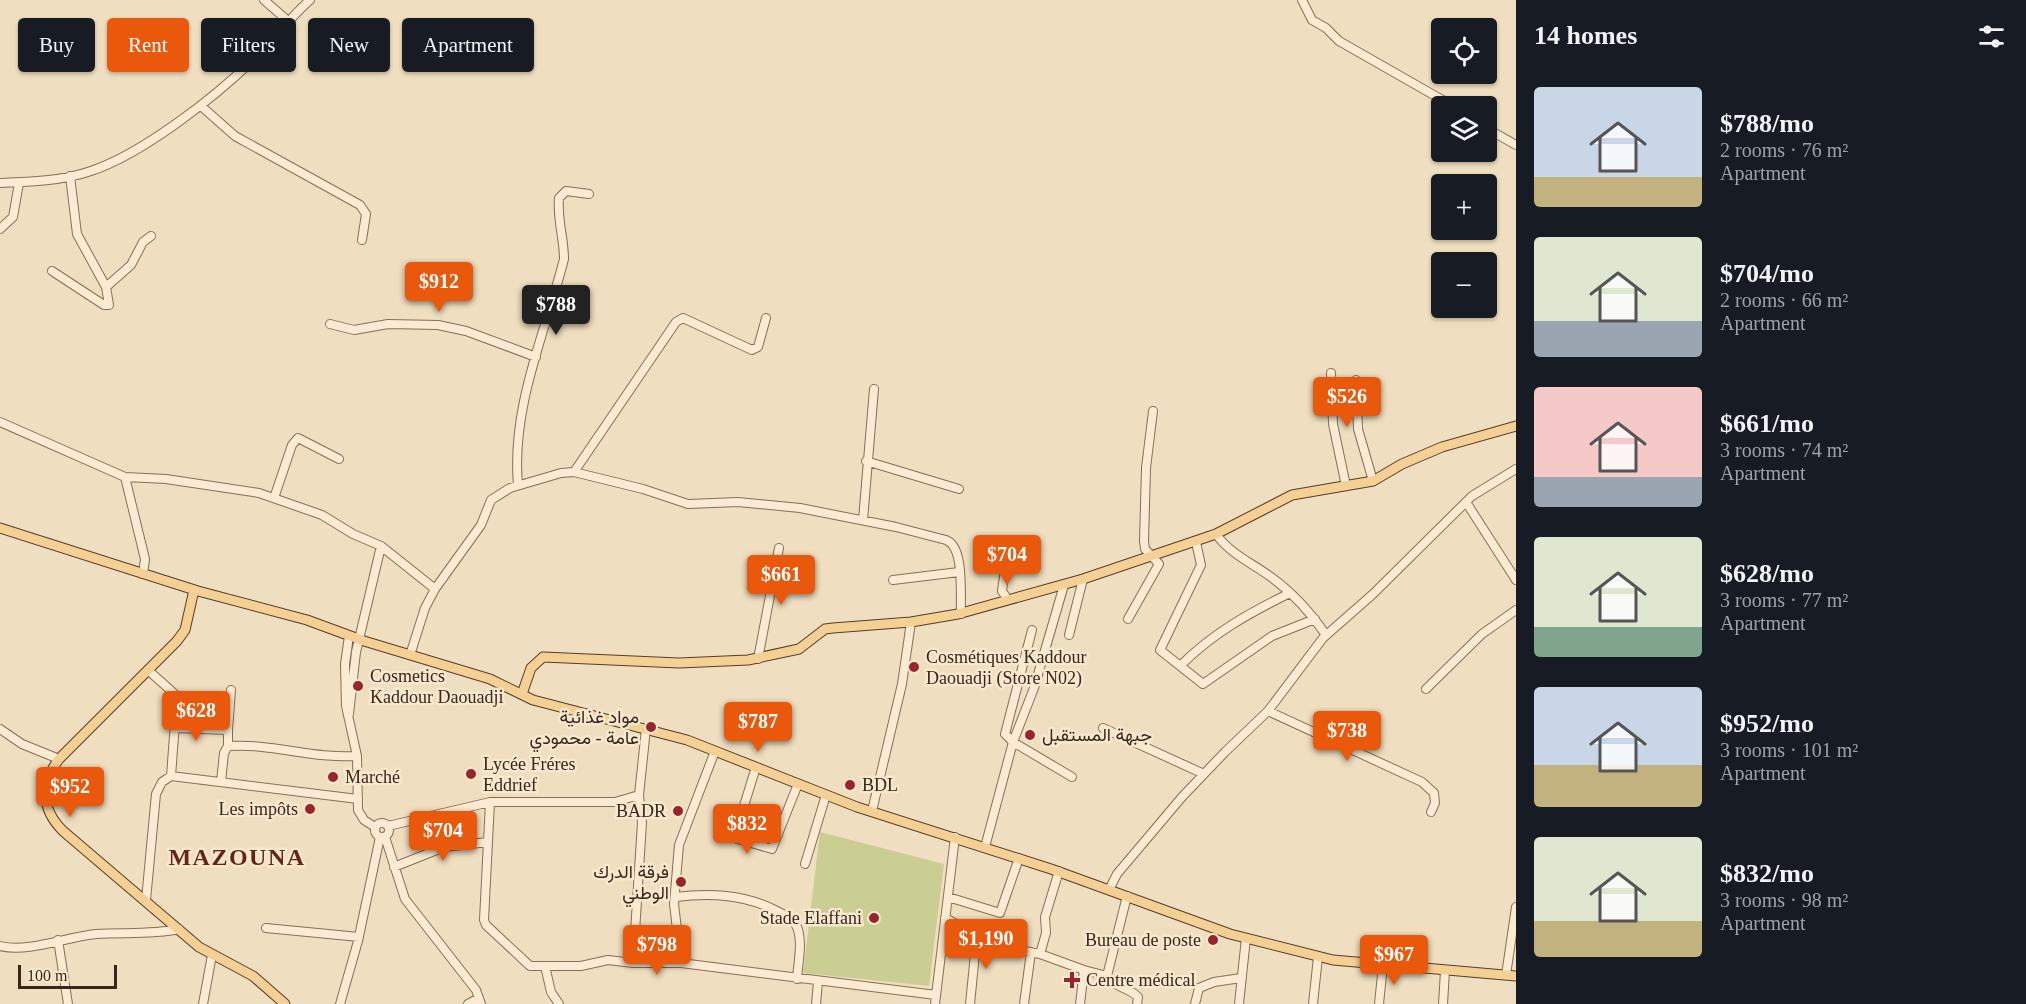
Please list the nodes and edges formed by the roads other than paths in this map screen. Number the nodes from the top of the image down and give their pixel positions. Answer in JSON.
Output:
{"nodes":[{"id":1,"x":264,"y":0,"type":"edge"},
{"id":2,"x":310,"y":0,"type":"edge"},
{"id":3,"x":1302,"y":0,"type":"edge"},
{"id":4,"x":285,"y":18,"type":"edge"},
{"id":5,"x":291,"y":18,"type":"edge"},
{"id":6,"x":240,"y":72,"type":"edge"},
{"id":7,"x":1436,"y":96,"type":"edge"},
{"id":8,"x":201,"y":106,"type":"junction"},
{"id":9,"x":1497,"y":134,"type":"edge"},
{"id":10,"x":1516,"y":145,"type":"edge"},
{"id":11,"x":70,"y":176,"type":"junction"},
{"id":12,"x":0,"y":182,"type":"edge"},
{"id":13,"x":19,"y":183,"type":"junction"},
{"id":14,"x":590,"y":194,"type":"dead end"},
{"id":15,"x":0,"y":229,"type":"edge"},
{"id":16,"x":152,"y":236,"type":"dead end"},
{"id":17,"x":362,"y":240,"type":"dead end"},
{"id":18,"x":52,"y":271,"type":"dead end"},
{"id":19,"x":106,"y":286,"type":"junction"},
{"id":20,"x":766,"y":318,"type":"dead end"},
{"id":21,"x":330,"y":324,"type":"dead end"},
{"id":22,"x":536,"y":357,"type":"junction"},
{"id":23,"x":1331,"y":373,"type":"dead end"},
{"id":24,"x":1356,"y":380,"type":"dead end"},
{"id":25,"x":874,"y":389,"type":"dead end"},
{"id":26,"x":1153,"y":411,"type":"dead end"},
{"id":27,"x":0,"y":422,"type":"edge"},
{"id":28,"x":1516,"y":426,"type":"edge"},
{"id":29,"x":339,"y":459,"type":"dead end"},
{"id":30,"x":866,"y":461,"type":"junction"},
{"id":31,"x":1516,"y":469,"type":"edge"},
{"id":32,"x":574,"y":472,"type":"junction"},
{"id":33,"x":125,"y":477,"type":"junction"},
{"id":34,"x":1373,"y":481,"type":"junction"},
{"id":35,"x":518,"y":485,"type":"junction"},
{"id":36,"x":1346,"y":486,"type":"junction"},
{"id":37,"x":959,"y":489,"type":"dead end"},
{"id":38,"x":274,"y":498,"type":"junction"},
{"id":39,"x":1466,"y":502,"type":"junction"},
{"id":40,"x":863,"y":520,"type":"junction"},
{"id":41,"x":0,"y":528,"type":"edge"},
{"id":42,"x":1216,"y":534,"type":"junction"},
{"id":43,"x":1196,"y":542,"type":"junction"},
{"id":44,"x":381,"y":546,"type":"junction"},
{"id":45,"x":779,"y":548,"type":"dead end"},
{"id":46,"x":1154,"y":557,"type":"junction"},
{"id":47,"x":1006,"y":562,"type":"dead end"},
{"id":48,"x":959,"y":572,"type":"junction"},
{"id":49,"x":143,"y":574,"type":"junction"},
{"id":50,"x":1083,"y":579,"type":"junction"},
{"id":51,"x":893,"y":580,"type":"dead end"},
{"id":52,"x":1516,"y":580,"type":"edge"},
{"id":53,"x":1064,"y":585,"type":"junction"},
{"id":54,"x":435,"y":589,"type":"junction"},
{"id":55,"x":194,"y":590,"type":"junction"},
{"id":56,"x":1290,"y":593,"type":"junction"},
{"id":57,"x":1008,"y":600,"type":"junction"},
{"id":58,"x":1516,"y":610,"type":"edge"},
{"id":59,"x":960,"y":614,"type":"junction"},
{"id":60,"x":1128,"y":619,"type":"dead end"},
{"id":61,"x":1315,"y":619,"type":"junction"},
{"id":62,"x":911,"y":622,"type":"junction"},
{"id":63,"x":1032,"y":630,"type":"dead end"},
{"id":64,"x":1069,"y":635,"type":"dead end"},
{"id":65,"x":1326,"y":635,"type":"junction"},
{"id":66,"x":354,"y":637,"type":"junction"},
{"id":67,"x":410,"y":655,"type":"junction"},
{"id":68,"x":758,"y":659,"type":"junction"},
{"id":69,"x":1180,"y":666,"type":"junction"},
{"id":70,"x":149,"y":671,"type":"junction"},
{"id":71,"x":1426,"y":689,"type":"dead end"},
{"id":72,"x":231,"y":690,"type":"dead end"},
{"id":73,"x":522,"y":694,"type":"junction"},
{"id":74,"x":1268,"y":711,"type":"junction"},
{"id":75,"x":174,"y":728,"type":"junction"},
{"id":76,"x":1103,"y":728,"type":"dead end"},
{"id":77,"x":0,"y":729,"type":"edge"},
{"id":78,"x":646,"y":729,"type":"junction"},
{"id":79,"x":228,"y":730,"type":"junction"},
{"id":80,"x":1013,"y":742,"type":"junction"},
{"id":81,"x":228,"y":746,"type":"junction"},
{"id":82,"x":715,"y":751,"type":"junction"},
{"id":83,"x":357,"y":756,"type":"junction"},
{"id":84,"x":59,"y":759,"type":"junction"},
{"id":85,"x":756,"y":767,"type":"junction"},
{"id":86,"x":1204,"y":774,"type":"junction"},
{"id":87,"x":171,"y":776,"type":"junction"},
{"id":88,"x":1072,"y":777,"type":"dead end"},
{"id":89,"x":221,"y":782,"type":"junction"},
{"id":90,"x":798,"y":784,"type":"junction"},
{"id":91,"x":639,"y":795,"type":"junction"},
{"id":92,"x":826,"y":795,"type":"junction"},
{"id":93,"x":358,"y":799,"type":"junction"},
{"id":94,"x":490,"y":802,"type":"junction"},
{"id":95,"x":872,"y":811,"type":"junction"},
{"id":96,"x":1431,"y":812,"type":"dead end"},
{"id":97,"x":740,"y":821,"type":"junction"},
{"id":98,"x":388,"y":826,"type":"junction"},
{"id":99,"x":375,"y":827,"type":"junction"},
{"id":100,"x":778,"y":835,"type":"junction"},
{"id":101,"x":382,"y":837,"type":"junction"},
{"id":102,"x":956,"y":837,"type":"junction"},
{"id":103,"x":488,"y":842,"type":"junction"},
{"id":104,"x":986,"y":847,"type":"junction"},
{"id":105,"x":1019,"y":858,"type":"junction"},
{"id":106,"x":805,"y":864,"type":"dead end"},
{"id":107,"x":394,"y":867,"type":"junction"},
{"id":108,"x":1059,"y":872,"type":"junction"},
{"id":109,"x":1109,"y":890,"type":"junction"},
{"id":110,"x":1127,"y":896,"type":"junction"},
{"id":111,"x":675,"y":897,"type":"junction"},
{"id":112,"x":948,"y":897,"type":"junction"},
{"id":113,"x":146,"y":900,"type":"junction"},
{"id":114,"x":1516,"y":907,"type":"edge"},
{"id":115,"x":945,"y":918,"type":"junction"},
{"id":116,"x":266,"y":928,"type":"dead end"},
{"id":117,"x":179,"y":929,"type":"junction"},
{"id":118,"x":977,"y":934,"type":"junction"},
{"id":119,"x":359,"y":937,"type":"junction"},
{"id":120,"x":1246,"y":938,"type":"junction"},
{"id":121,"x":58,"y":940,"type":"junction"},
{"id":122,"x":0,"y":946,"type":"edge"},
{"id":123,"x":1036,"y":953,"type":"junction"},
{"id":124,"x":212,"y":955,"type":"junction"},
{"id":125,"x":1318,"y":957,"type":"junction"},
{"id":126,"x":633,"y":963,"type":"junction"},
{"id":127,"x":681,"y":963,"type":"junction"},
{"id":128,"x":1383,"y":965,"type":"junction"},
{"id":129,"x":545,"y":966,"type":"junction"},
{"id":130,"x":1084,"y":970,"type":"junction"},
{"id":131,"x":1445,"y":971,"type":"junction"},
{"id":132,"x":1511,"y":975,"type":"edge"},
{"id":133,"x":1107,"y":976,"type":"junction"},
{"id":134,"x":1241,"y":978,"type":"junction"},
{"id":135,"x":797,"y":979,"type":"junction"},
{"id":136,"x":818,"y":982,"type":"junction"},
{"id":137,"x":936,"y":1000,"type":"edge"},
{"id":138,"x":480,"y":1001,"type":"edge"},
{"id":139,"x":68,"y":1004,"type":"edge"},
{"id":140,"x":203,"y":1004,"type":"edge"},
{"id":141,"x":285,"y":1004,"type":"edge"},
{"id":142,"x":340,"y":1004,"type":"edge"},
{"id":143,"x":468,"y":1004,"type":"edge"},
{"id":144,"x":559,"y":1004,"type":"edge"},
{"id":145,"x":816,"y":1004,"type":"edge"},
{"id":146,"x":970,"y":1004,"type":"edge"},
{"id":147,"x":1025,"y":1004,"type":"edge"},
{"id":148,"x":1080,"y":1004,"type":"edge"},
{"id":149,"x":1137,"y":1004,"type":"edge"},
{"id":150,"x":1195,"y":1004,"type":"edge"},
{"id":151,"x":1239,"y":1004,"type":"edge"},
{"id":152,"x":1313,"y":1004,"type":"edge"},
{"id":153,"x":1379,"y":1004,"type":"edge"},
{"id":154,"x":1443,"y":1004,"type":"edge"}],
"edges":[{"from":1,"to":4,"type":"street"},
{"from":2,"to":5,"type":"street"},
{"from":3,"to":7,"type":"street"},
{"from":6,"to":8,"type":"street"},
{"from":8,"to":11,"type":"street"},
{"from":8,"to":17,"type":"street"},
{"from":9,"to":10,"type":"street"},
{"from":11,"to":13,"type":"street"},
{"from":11,"to":19,"type":"street"},
{"from":12,"to":13,"type":"street"},
{"from":13,"to":15,"type":"street"},
{"from":14,"to":22,"type":"street"},
{"from":16,"to":19,"type":"street"},
{"from":18,"to":19,"type":"street"},
{"from":20,"to":32,"type":"street"},
{"from":21,"to":22,"type":"street"},
{"from":22,"to":35,"type":"street"},
{"from":23,"to":36,"type":"street"},
{"from":24,"to":34,"type":"street"},
{"from":25,"to":30,"type":"street"},
{"from":26,"to":46,"type":"street"},
{"from":27,"to":33,"type":"street"},
{"from":28,"to":34,"type":"main road"},
{"from":29,"to":38,"type":"street"},
{"from":30,"to":37,"type":"street"},
{"from":30,"to":40,"type":"street"},
{"from":31,"to":39,"type":"street"},
{"from":32,"to":35,"type":"street"},
{"from":32,"to":40,"type":"street"},
{"from":33,"to":38,"type":"street"},
{"from":33,"to":49,"type":"street"},
{"from":34,"to":36,"type":"main road"},
{"from":35,"to":54,"type":"street"},
{"from":36,"to":42,"type":"main road"},
{"from":38,"to":44,"type":"street"},
{"from":39,"to":52,"type":"street"},
{"from":39,"to":65,"type":"street"},
{"from":40,"to":48,"type":"street"},
{"from":41,"to":49,"type":"main road"},
{"from":42,"to":43,"type":"main road"},
{"from":42,"to":56,"type":"street"},
{"from":43,"to":46,"type":"main road"},
{"from":43,"to":69,"type":"street"},
{"from":44,"to":54,"type":"street"},
{"from":44,"to":66,"type":"street"},
{"from":45,"to":68,"type":"street"},
{"from":46,"to":50,"type":"main road"},
{"from":46,"to":60,"type":"street"},
{"from":47,"to":57,"type":"street"},
{"from":48,"to":51,"type":"street"},
{"from":48,"to":59,"type":"street"},
{"from":49,"to":55,"type":"main road"},
{"from":50,"to":53,"type":"main road"},
{"from":50,"to":64,"type":"street"},
{"from":53,"to":57,"type":"main road"},
{"from":53,"to":80,"type":"street"},
{"from":54,"to":67,"type":"street"},
{"from":55,"to":66,"type":"main road"},
{"from":55,"to":70,"type":"main road"},
{"from":56,"to":61,"type":"street"},
{"from":56,"to":69,"type":"street"},
{"from":57,"to":59,"type":"main road"},
{"from":58,"to":71,"type":"street"},
{"from":59,"to":62,"type":"main road"},
{"from":61,"to":65,"type":"street"},
{"from":61,"to":69,"type":"street"},
{"from":62,"to":68,"type":"main road"},
{"from":62,"to":95,"type":"street"},
{"from":63,"to":80,"type":"street"},
{"from":65,"to":74,"type":"street"},
{"from":66,"to":67,"type":"main road"},
{"from":66,"to":83,"type":"street"},
{"from":67,"to":73,"type":"main road"},
{"from":68,"to":73,"type":"main road"},
{"from":70,"to":75,"type":"street"},
{"from":70,"to":84,"type":"main road"},
{"from":72,"to":79,"type":"street"},
{"from":73,"to":78,"type":"main road"},
{"from":74,"to":86,"type":"street"},
{"from":74,"to":96,"type":"street"},
{"from":75,"to":79,"type":"street"},
{"from":75,"to":87,"type":"street"},
{"from":76,"to":86,"type":"street"},
{"from":77,"to":84,"type":"street"},
{"from":78,"to":82,"type":"main road"},
{"from":78,"to":91,"type":"street"},
{"from":79,"to":81,"type":"street"},
{"from":80,"to":88,"type":"street"},
{"from":80,"to":104,"type":"street"},
{"from":81,"to":83,"type":"street"},
{"from":81,"to":89,"type":"street"},
{"from":82,"to":85,"type":"main road"},
{"from":82,"to":111,"type":"street"},
{"from":83,"to":93,"type":"street"},
{"from":84,"to":113,"type":"main road"},
{"from":85,"to":90,"type":"main road"},
{"from":85,"to":97,"type":"street"},
{"from":86,"to":109,"type":"street"},
{"from":87,"to":89,"type":"street"},
{"from":87,"to":113,"type":"street"},
{"from":89,"to":93,"type":"street"},
{"from":90,"to":92,"type":"main road"},
{"from":90,"to":100,"type":"street"},
{"from":91,"to":94,"type":"street"},
{"from":91,"to":126,"type":"street"},
{"from":92,"to":95,"type":"main road"},
{"from":92,"to":106,"type":"street"},
{"from":93,"to":99,"type":"street"},
{"from":94,"to":98,"type":"street"},
{"from":94,"to":103,"type":"street"},
{"from":95,"to":102,"type":"main road"},
{"from":97,"to":100,"type":"street"},
{"from":97,"to":100,"type":"street"},
{"from":98,"to":99,"type":"street"},
{"from":98,"to":101,"type":"street"},
{"from":99,"to":101,"type":"street"},
{"from":101,"to":107,"type":"street"},
{"from":101,"to":119,"type":"street"},
{"from":102,"to":104,"type":"main road"},
{"from":102,"to":112,"type":"street"},
{"from":103,"to":107,"type":"street"},
{"from":103,"to":129,"type":"street"},
{"from":104,"to":105,"type":"main road"},
{"from":105,"to":108,"type":"main road"},
{"from":105,"to":112,"type":"street"},
{"from":107,"to":138,"type":"street"},
{"from":108,"to":109,"type":"main road"},
{"from":108,"to":123,"type":"street"},
{"from":109,"to":110,"type":"main road"},
{"from":110,"to":120,"type":"main road"},
{"from":110,"to":133,"type":"street"},
{"from":111,"to":127,"type":"street"},
{"from":111,"to":135,"type":"street"},
{"from":112,"to":115,"type":"street"},
{"from":113,"to":117,"type":"main road"},
{"from":114,"to":132,"type":"street"},
{"from":115,"to":118,"type":"street"},
{"from":115,"to":137,"type":"street"},
{"from":116,"to":119,"type":"street"},
{"from":117,"to":121,"type":"street"},
{"from":117,"to":124,"type":"main road"},
{"from":118,"to":123,"type":"street"},
{"from":118,"to":146,"type":"street"},
{"from":119,"to":142,"type":"street"},
{"from":120,"to":125,"type":"main road"},
{"from":120,"to":134,"type":"street"},
{"from":121,"to":122,"type":"street"},
{"from":121,"to":139,"type":"street"},
{"from":123,"to":130,"type":"street"},
{"from":123,"to":147,"type":"street"},
{"from":124,"to":140,"type":"street"},
{"from":124,"to":141,"type":"main road"},
{"from":125,"to":128,"type":"main road"},
{"from":125,"to":152,"type":"street"},
{"from":126,"to":127,"type":"street"},
{"from":126,"to":129,"type":"street"},
{"from":127,"to":135,"type":"street"},
{"from":128,"to":131,"type":"main road"},
{"from":128,"to":153,"type":"street"},
{"from":129,"to":144,"type":"street"},
{"from":130,"to":133,"type":"street"},
{"from":130,"to":148,"type":"street"},
{"from":131,"to":132,"type":"main road"},
{"from":131,"to":154,"type":"street"},
{"from":133,"to":149,"type":"street"},
{"from":134,"to":150,"type":"street"},
{"from":134,"to":151,"type":"street"},
{"from":135,"to":136,"type":"street"},
{"from":136,"to":137,"type":"street"},
{"from":136,"to":145,"type":"street"},
{"from":138,"to":143,"type":"street"}]}
